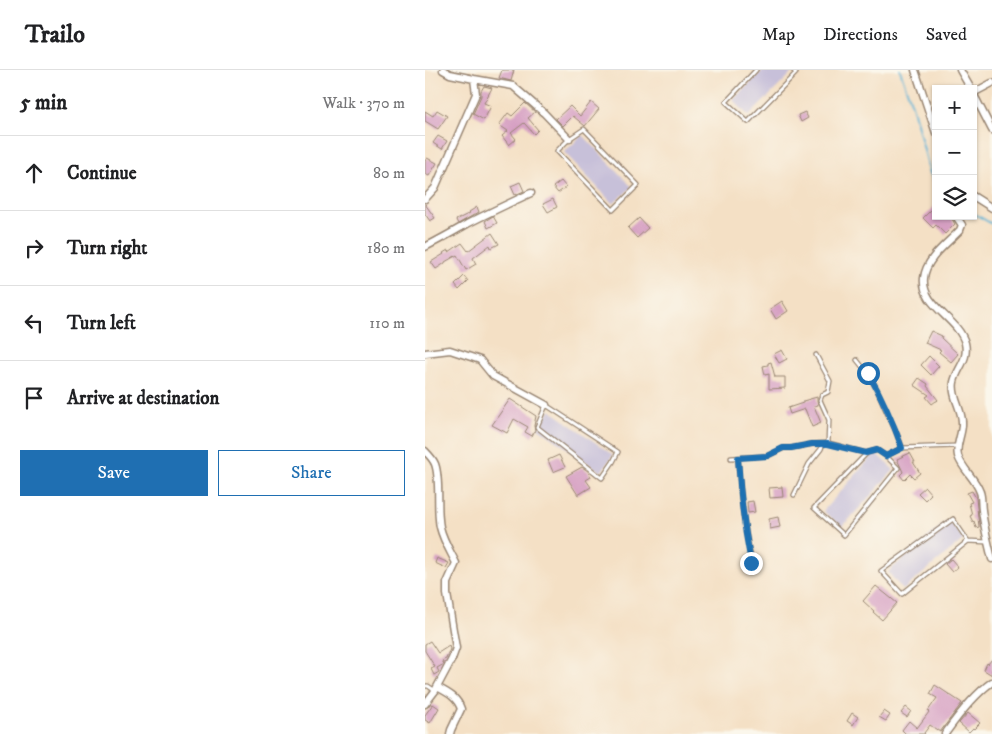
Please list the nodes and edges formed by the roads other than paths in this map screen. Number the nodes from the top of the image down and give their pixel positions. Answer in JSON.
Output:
{"nodes":[{"id":1,"x":443,"y":70,"type":"edge"},
{"id":2,"x":755,"y":70,"type":"edge"},
{"id":3,"x":793,"y":70,"type":"edge"},
{"id":4,"x":915,"y":70,"type":"edge"},
{"id":5,"x":960,"y":70,"type":"edge"},
{"id":6,"x":474,"y":80,"type":"junction"},
{"id":7,"x":992,"y":83,"type":"edge"},
{"id":8,"x":969,"y":85,"type":"edge"},
{"id":9,"x":977,"y":91,"type":"edge"},
{"id":10,"x":977,"y":101,"type":"edge"},
{"id":11,"x":932,"y":112,"type":"edge"},
{"id":12,"x":992,"y":130,"type":"edge"},
{"id":13,"x":569,"y":139,"type":"junction"},
{"id":14,"x":531,"y":194,"type":"dead end"},
{"id":15,"x":425,"y":199,"type":"edge"},
{"id":16,"x":977,"y":199,"type":"edge"},
{"id":17,"x":992,"y":208,"type":"edge"},
{"id":18,"x":959,"y":220,"type":"edge"},
{"id":19,"x":425,"y":247,"type":"edge"},
{"id":20,"x":425,"y":353,"type":"edge"},
{"id":21,"x":816,"y":355,"type":"dead end"},
{"id":22,"x":857,"y":360,"type":"dead end"},
{"id":23,"x":546,"y":405,"type":"junction"},
{"id":24,"x":825,"y":444,"type":"junction"},
{"id":25,"x":957,"y":446,"type":"junction"},
{"id":26,"x":902,"y":448,"type":"junction"},
{"id":27,"x":425,"y":451,"type":"edge"},
{"id":28,"x":866,"y":453,"type":"junction"},
{"id":29,"x":886,"y":456,"type":"junction"},
{"id":30,"x":731,"y":458,"type":"dead end"},
{"id":31,"x":738,"y":458,"type":"junction"},
{"id":32,"x":794,"y":495,"type":"dead end"},
{"id":33,"x":968,"y":541,"type":"junction"},
{"id":34,"x":988,"y":542,"type":"junction"},
{"id":35,"x":992,"y":559,"type":"edge"},
{"id":36,"x":751,"y":563,"type":"dead end"},
{"id":37,"x":992,"y":682,"type":"edge"},
{"id":38,"x":425,"y":686,"type":"edge"},
{"id":39,"x":436,"y":689,"type":"junction"},
{"id":40,"x":425,"y":704,"type":"edge"},
{"id":41,"x":450,"y":734,"type":"edge"},
{"id":42,"x":945,"y":734,"type":"edge"}],
"edges":[{"from":1,"to":6,"type":"street"},
{"from":2,"to":3,"type":"lane"},
{"from":4,"to":11,"type":"street"},
{"from":5,"to":8,"type":"street"},
{"from":6,"to":13,"type":"street"},
{"from":6,"to":15,"type":"street"},
{"from":7,"to":9,"type":"street"},
{"from":10,"to":12,"type":"street"},
{"from":13,"to":13,"type":"lane"},
{"from":14,"to":19,"type":"street"},
{"from":16,"to":17,"type":"street"},
{"from":18,"to":25,"type":"street"},
{"from":20,"to":23,"type":"street"},
{"from":21,"to":24,"type":"lane"},
{"from":22,"to":26,"type":"lane"},
{"from":23,"to":23,"type":"lane"},
{"from":24,"to":28,"type":"lane"},
{"from":24,"to":31,"type":"lane"},
{"from":24,"to":32,"type":"lane"},
{"from":25,"to":26,"type":"lane"},
{"from":25,"to":34,"type":"street"},
{"from":26,"to":29,"type":"lane"},
{"from":27,"to":39,"type":"street"},
{"from":28,"to":29,"type":"lane"},
{"from":28,"to":29,"type":"lane"},
{"from":30,"to":31,"type":"lane"},
{"from":31,"to":36,"type":"lane"},
{"from":33,"to":33,"type":"lane"},
{"from":33,"to":34,"type":"lane"},
{"from":34,"to":35,"type":"street"},
{"from":37,"to":42,"type":"street"},
{"from":38,"to":39,"type":"lane"},
{"from":39,"to":40,"type":"street"},
{"from":39,"to":41,"type":"street"}]}
